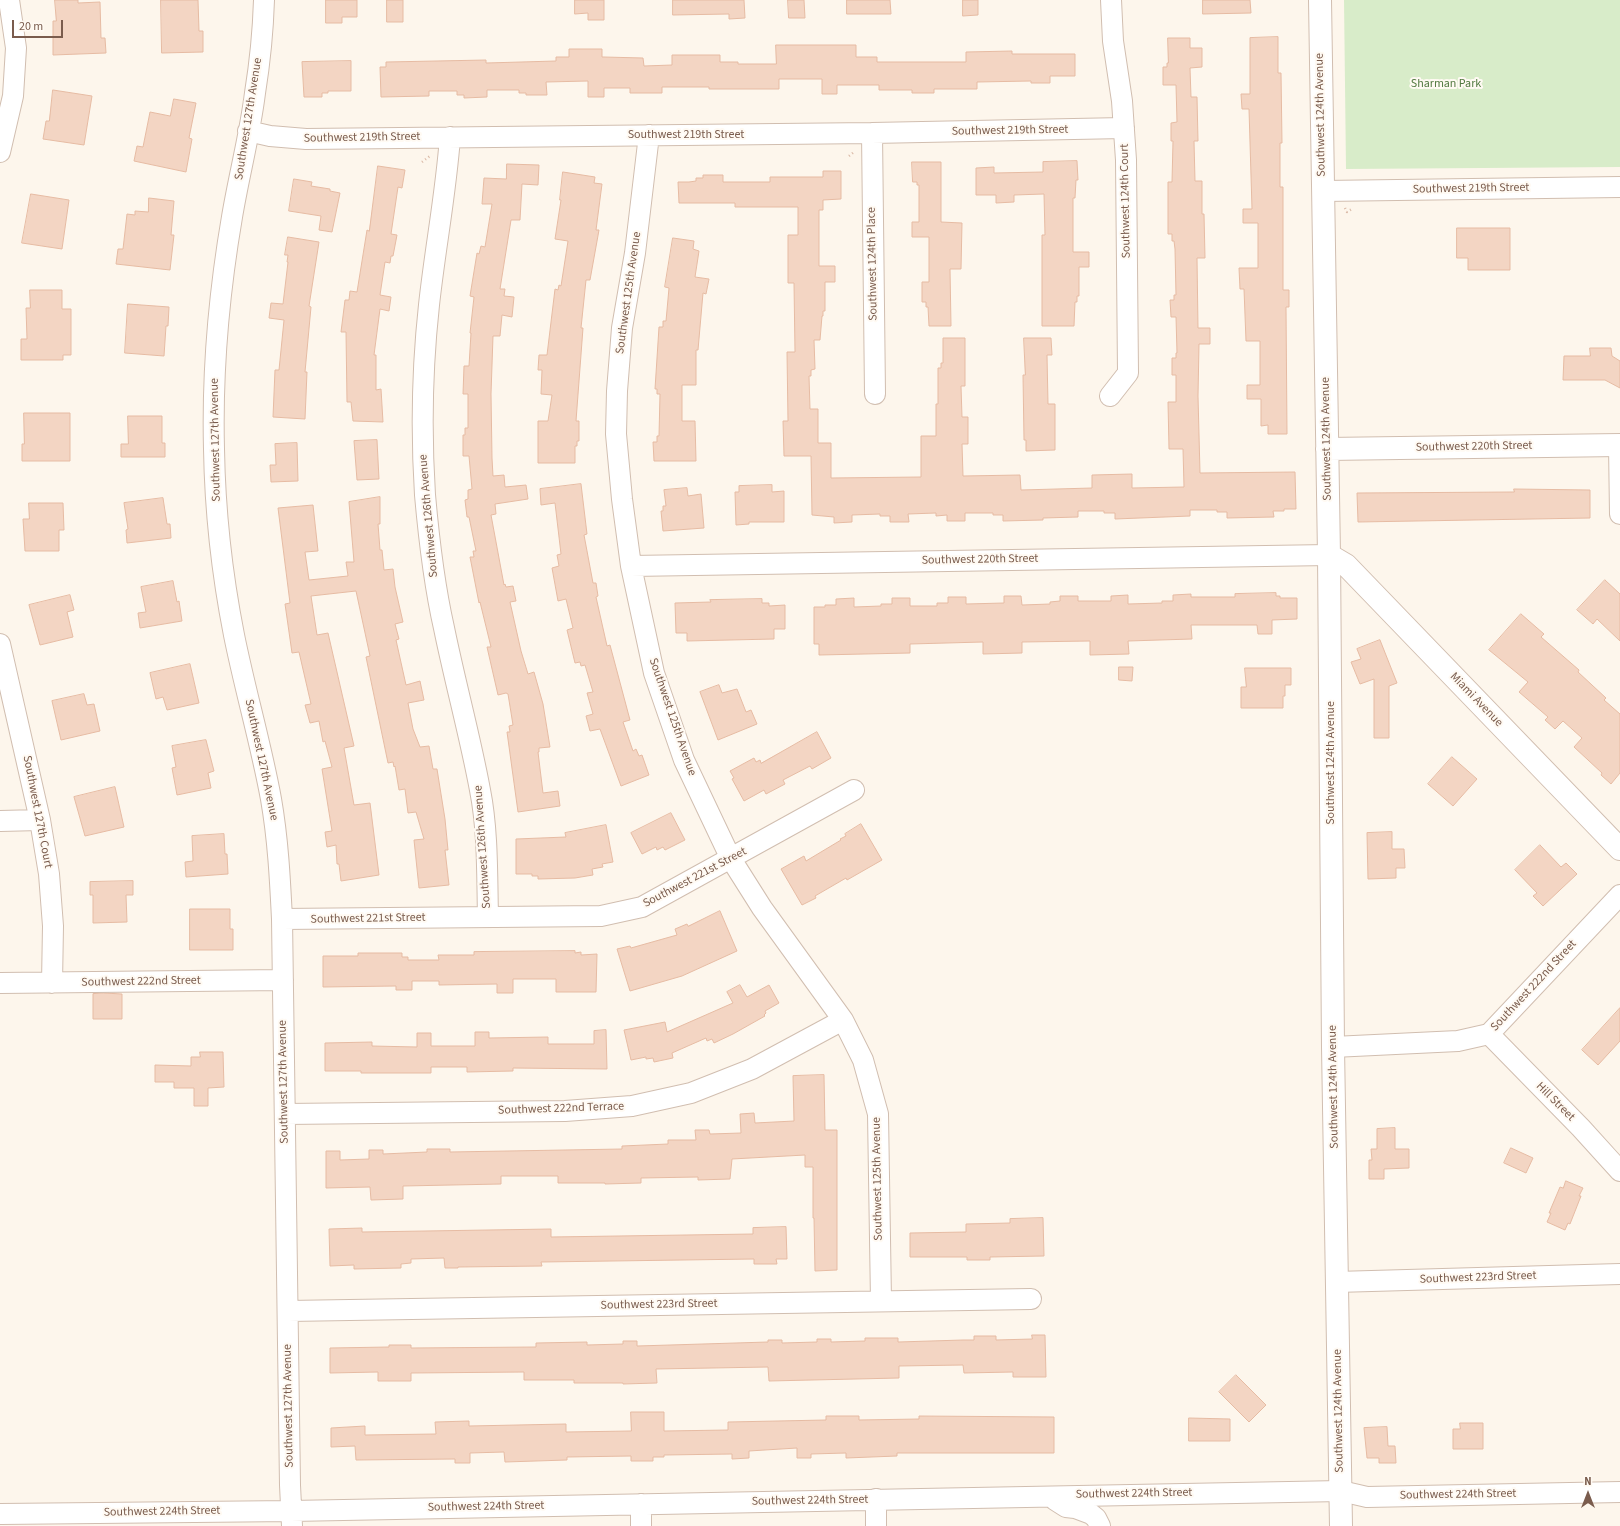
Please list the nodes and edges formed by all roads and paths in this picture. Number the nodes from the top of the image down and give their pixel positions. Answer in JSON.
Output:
{"nodes":[{"id":1,"x":9,"y":0,"type":"edge"},
{"id":2,"x":264,"y":0,"type":"edge"},
{"id":3,"x":1111,"y":0,"type":"edge"},
{"id":4,"x":1320,"y":0,"type":"edge"},
{"id":5,"x":8,"y":48,"type":"edge"},
{"id":6,"x":1124,"y":128,"type":"junction"},
{"id":7,"x":248,"y":131,"type":"junction"},
{"id":8,"x":872,"y":133,"type":"junction"},
{"id":9,"x":649,"y":135,"type":"junction"},
{"id":10,"x":450,"y":137,"type":"junction"},
{"id":11,"x":0,"y":152,"type":"edge"},
{"id":12,"x":430,"y":156,"type":"dead end"},
{"id":13,"x":422,"y":162,"type":"dead end"},
{"id":14,"x":1620,"y":187,"type":"edge"},
{"id":15,"x":1322,"y":191,"type":"junction"},
{"id":16,"x":875,"y":394,"type":"dead end"},
{"id":17,"x":1110,"y":396,"type":"dead end"},
{"id":18,"x":1619,"y":445,"type":"edge"},
{"id":19,"x":1327,"y":449,"type":"junction"},
{"id":20,"x":1620,"y":514,"type":"edge"},
{"id":21,"x":1330,"y":555,"type":"junction"},
{"id":22,"x":631,"y":566,"type":"junction"},
{"id":23,"x":0,"y":644,"type":"edge"},
{"id":24,"x":854,"y":790,"type":"dead end"},
{"id":25,"x":40,"y":820,"type":"junction"},
{"id":26,"x":0,"y":821,"type":"edge"},
{"id":27,"x":1620,"y":849,"type":"edge"},
{"id":28,"x":730,"y":859,"type":"junction"},
{"id":29,"x":1620,"y":895,"type":"edge"},
{"id":30,"x":488,"y":916,"type":"junction"},
{"id":31,"x":282,"y":919,"type":"junction"},
{"id":32,"x":283,"y":980,"type":"junction"},
{"id":33,"x":52,"y":982,"type":"junction"},
{"id":34,"x":0,"y":983,"type":"edge"},
{"id":35,"x":843,"y":1020,"type":"junction"},
{"id":36,"x":1489,"y":1034,"type":"junction"},
{"id":37,"x":1333,"y":1047,"type":"junction"},
{"id":38,"x":285,"y":1114,"type":"junction"},
{"id":39,"x":1620,"y":1171,"type":"edge"},
{"id":40,"x":1620,"y":1274,"type":"edge"},
{"id":41,"x":1336,"y":1282,"type":"junction"},
{"id":42,"x":1031,"y":1299,"type":"dead end"},
{"id":43,"x":881,"y":1302,"type":"junction"},
{"id":44,"x":288,"y":1311,"type":"junction"},
{"id":45,"x":1341,"y":1491,"type":"junction"},
{"id":46,"x":1620,"y":1492,"type":"edge"},
{"id":47,"x":1048,"y":1496,"type":"junction"},
{"id":48,"x":876,"y":1499,"type":"junction"},
{"id":49,"x":641,"y":1504,"type":"junction"},
{"id":50,"x":0,"y":1514,"type":"edge"},
{"id":51,"x":292,"y":1518,"type":"edge"},
{"id":52,"x":641,"y":1526,"type":"edge"},
{"id":53,"x":876,"y":1526,"type":"edge"},
{"id":54,"x":1100,"y":1526,"type":"edge"},
{"id":55,"x":1341,"y":1526,"type":"edge"}],
"edges":[{"from":1,"to":5,"type":"street"},
{"from":2,"to":7,"type":"street","name":"Southwest 127th Avenue"},
{"from":3,"to":6,"type":"street","name":"Southwest 124th Court"},
{"from":4,"to":15,"type":"street","name":"Southwest 124th Avenue"},
{"from":5,"to":11,"type":"street"},
{"from":6,"to":8,"type":"street","name":"Southwest 219th Street"},
{"from":6,"to":17,"type":"street","name":"Southwest 124th Court"},
{"from":7,"to":10,"type":"street","name":"Southwest 219th Street"},
{"from":7,"to":31,"type":"street","name":"Southwest 127th Avenue"},
{"from":8,"to":9,"type":"street","name":"Southwest 219th Street"},
{"from":8,"to":16,"type":"street","name":"Southwest 124th Place"},
{"from":9,"to":10,"type":"street","name":"Southwest 219th Street"},
{"from":9,"to":22,"type":"street","name":"Southwest 125th Avenue"},
{"from":10,"to":30,"type":"street","name":"Southwest 126th Avenue"},
{"from":12,"to":13,"type":"path"},
{"from":14,"to":15,"type":"street","name":"Southwest 219th Street"},
{"from":15,"to":19,"type":"street","name":"Southwest 124th Avenue"},
{"from":18,"to":19,"type":"street","name":"Southwest 220th Street"},
{"from":18,"to":20,"type":"street"},
{"from":19,"to":21,"type":"street","name":"Southwest 124th Avenue"},
{"from":21,"to":22,"type":"street","name":"Southwest 220th Street"},
{"from":21,"to":27,"type":"street","name":"Miami Avenue"},
{"from":21,"to":37,"type":"street","name":"Southwest 124th Avenue"},
{"from":22,"to":28,"type":"street","name":"Southwest 125th Avenue"},
{"from":23,"to":25,"type":"street","name":"Southwest 127th Court"},
{"from":24,"to":28,"type":"street","name":"Southwest 221st Street"},
{"from":25,"to":26,"type":"street"},
{"from":25,"to":33,"type":"street","name":"Southwest 127th Court"},
{"from":28,"to":30,"type":"street","name":"Southwest 221st Street"},
{"from":28,"to":35,"type":"street","name":"Southwest 125th Avenue"},
{"from":29,"to":36,"type":"street","name":"Southwest 222nd Street"},
{"from":30,"to":31,"type":"street","name":"Southwest 221st Street"},
{"from":31,"to":32,"type":"street","name":"Southwest 127th Avenue"},
{"from":32,"to":33,"type":"street","name":"Southwest 222nd Street"},
{"from":32,"to":38,"type":"street","name":"Southwest 127th Avenue"},
{"from":33,"to":34,"type":"street","name":"Southwest 222nd Street"},
{"from":35,"to":38,"type":"street","name":"Southwest 222nd Terrace"},
{"from":35,"to":43,"type":"street","name":"Southwest 125th Avenue"},
{"from":36,"to":37,"type":"street","name":"Southwest 222nd Street"},
{"from":36,"to":39,"type":"street","name":"Hill Street"},
{"from":37,"to":41,"type":"street","name":"Southwest 124th Avenue"},
{"from":38,"to":44,"type":"street","name":"Southwest 127th Avenue"},
{"from":40,"to":41,"type":"street","name":"Southwest 223rd Street"},
{"from":41,"to":45,"type":"street","name":"Southwest 124th Avenue"},
{"from":42,"to":43,"type":"street","name":"Southwest 223rd Street"},
{"from":43,"to":44,"type":"street","name":"Southwest 223rd Street"},
{"from":44,"to":51,"type":"street","name":"Southwest 127th Avenue"},
{"from":45,"to":46,"type":"street","name":"Southwest 224th Street"},
{"from":45,"to":47,"type":"street","name":"Southwest 224th Street"},
{"from":45,"to":55,"type":"street","name":"Southwest 124th Avenue"},
{"from":47,"to":48,"type":"street","name":"Southwest 224th Street"},
{"from":47,"to":54,"type":"street"},
{"from":48,"to":49,"type":"street","name":"Southwest 224th Street"},
{"from":48,"to":53,"type":"street"},
{"from":49,"to":51,"type":"street","name":"Southwest 224th Street"},
{"from":49,"to":52,"type":"street"},
{"from":50,"to":51,"type":"street","name":"Southwest 224th Street"}]}
